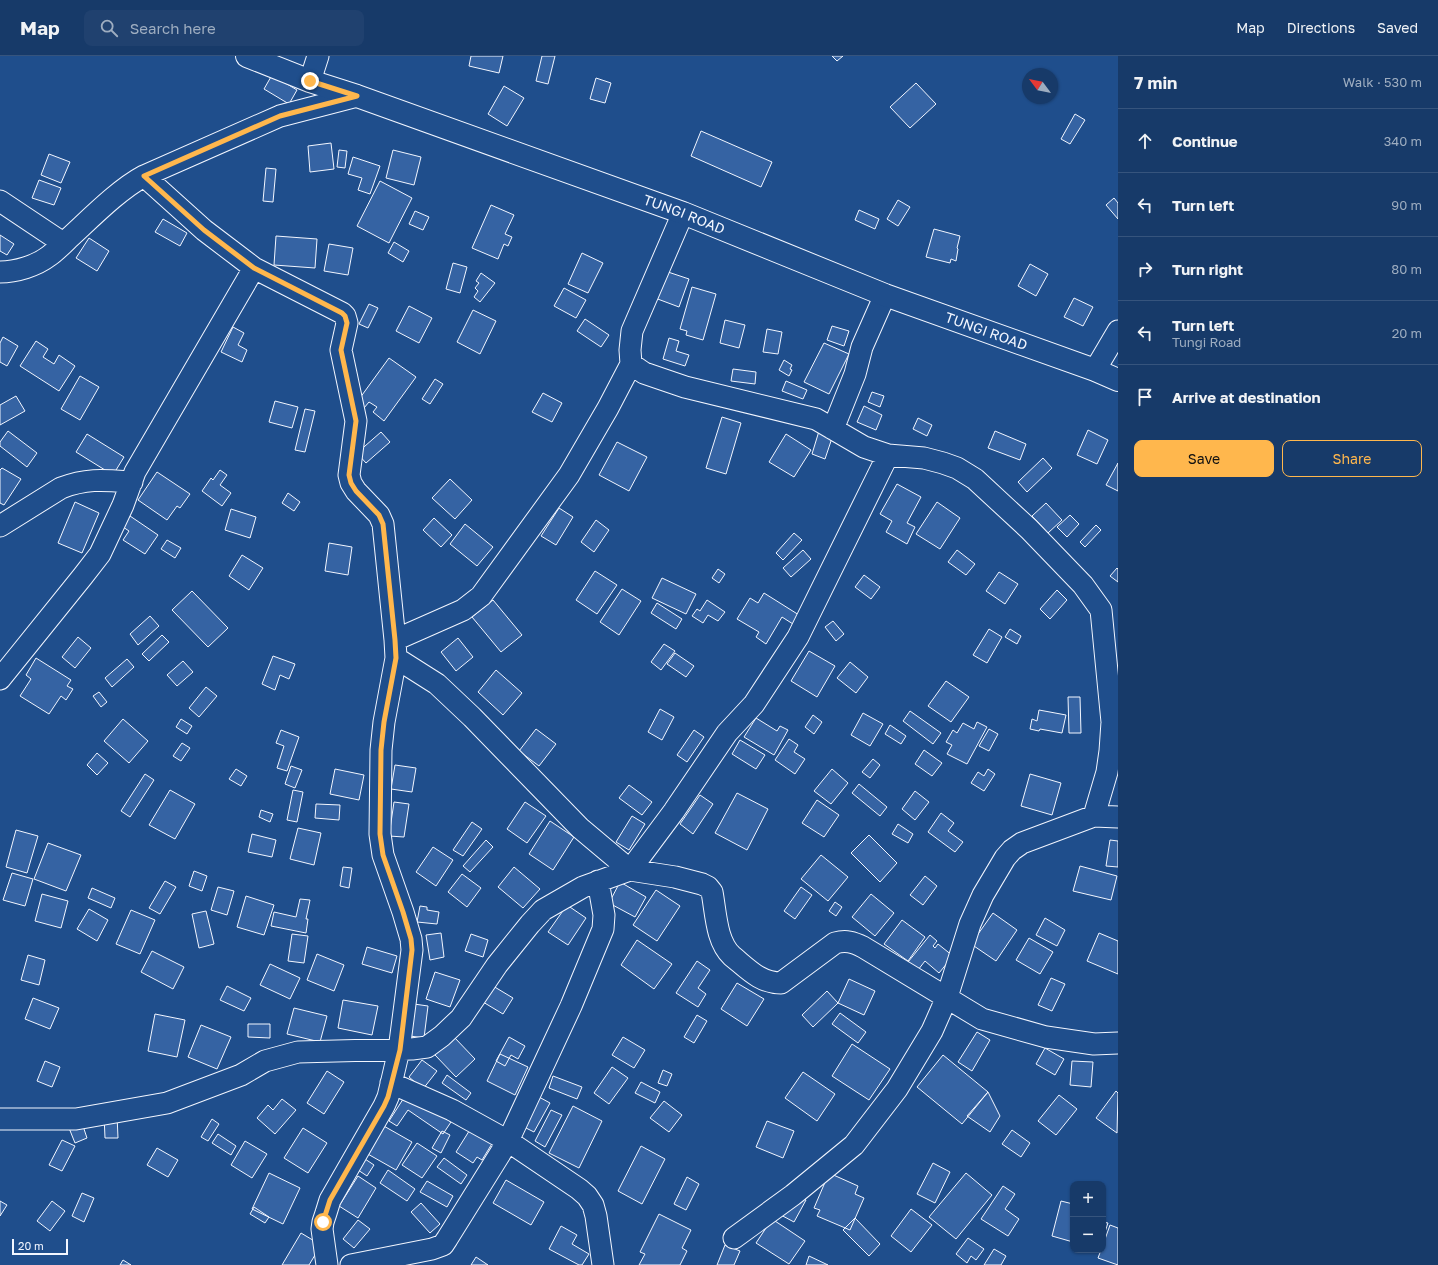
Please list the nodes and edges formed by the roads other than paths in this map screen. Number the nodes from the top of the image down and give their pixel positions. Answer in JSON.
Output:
{"nodes":[{"id":1,"x":247,"y":56,"type":"edge"},
{"id":2,"x":318,"y":56,"type":"edge"},
{"id":3,"x":310,"y":81,"type":"junction"},
{"id":4,"x":357,"y":96,"type":"junction"},
{"id":5,"x":144,"y":176,"type":"junction"},
{"id":6,"x":0,"y":201,"type":"edge"},
{"id":7,"x":683,"y":213,"type":"junction"},
{"id":8,"x":63,"y":243,"type":"junction"},
{"id":9,"x":254,"y":268,"type":"junction"},
{"id":10,"x":0,"y":272,"type":"edge"},
{"id":11,"x":885,"y":295,"type":"junction"},
{"id":12,"x":1118,"y":331,"type":"edge"},
{"id":13,"x":632,"y":364,"type":"junction"},
{"id":14,"x":1095,"y":370,"type":"junction"},
{"id":15,"x":1118,"y":380,"type":"edge"},
{"id":16,"x":833,"y":429,"type":"junction"},
{"id":17,"x":888,"y":455,"type":"junction"},
{"id":18,"x":132,"y":482,"type":"junction"},
{"id":19,"x":0,"y":526,"type":"edge"},
{"id":20,"x":396,"y":649,"type":"junction"},
{"id":21,"x":0,"y":679,"type":"edge"},
{"id":22,"x":1115,"y":726,"type":"edge"},
{"id":23,"x":1094,"y":816,"type":"junction"},
{"id":24,"x":1118,"y":817,"type":"edge"},
{"id":25,"x":630,"y":870,"type":"junction"},
{"id":26,"x":598,"y":881,"type":"junction"},
{"id":27,"x":947,"y":997,"type":"junction"},
{"id":28,"x":1118,"y":1044,"type":"edge"},
{"id":29,"x":400,"y":1050,"type":"junction"},
{"id":30,"x":391,"y":1083,"type":"junction"},
{"id":31,"x":0,"y":1119,"type":"edge"},
{"id":32,"x":508,"y":1141,"type":"junction"},
{"id":33,"x":734,"y":1238,"type":"dead end"},
{"id":34,"x":327,"y":1265,"type":"edge"},
{"id":35,"x":350,"y":1265,"type":"edge"},
{"id":36,"x":603,"y":1265,"type":"edge"}],
"edges":[{"from":1,"to":3,"type":"main road","name":"TUNGI ROAD"},
{"from":2,"to":3,"type":"street"},
{"from":3,"to":4,"type":"main road","name":"TUNGI ROAD"},
{"from":4,"to":5,"type":"street"},
{"from":4,"to":7,"type":"main road","name":"TUNGI ROAD"},
{"from":5,"to":8,"type":"street"},
{"from":5,"to":9,"type":"street"},
{"from":6,"to":8,"type":"street"},
{"from":7,"to":11,"type":"main road","name":"TUNGI ROAD"},
{"from":7,"to":13,"type":"street"},
{"from":8,"to":10,"type":"street"},
{"from":9,"to":18,"type":"street"},
{"from":9,"to":20,"type":"street"},
{"from":11,"to":14,"type":"main road","name":"TUNGI ROAD"},
{"from":11,"to":16,"type":"street"},
{"from":12,"to":14,"type":"street"},
{"from":13,"to":16,"type":"street"},
{"from":13,"to":20,"type":"street"},
{"from":14,"to":15,"type":"main road","name":"TUNGI ROAD"},
{"from":16,"to":17,"type":"street"},
{"from":17,"to":22,"type":"street"},
{"from":17,"to":25,"type":"street"},
{"from":18,"to":19,"type":"street"},
{"from":18,"to":21,"type":"street"},
{"from":20,"to":25,"type":"street"},
{"from":20,"to":29,"type":"street"},
{"from":22,"to":23,"type":"street"},
{"from":23,"to":24,"type":"street"},
{"from":23,"to":27,"type":"street"},
{"from":25,"to":26,"type":"street"},
{"from":25,"to":27,"type":"street"},
{"from":26,"to":29,"type":"street"},
{"from":26,"to":32,"type":"street"},
{"from":27,"to":28,"type":"street"},
{"from":27,"to":33,"type":"street"},
{"from":29,"to":30,"type":"street"},
{"from":29,"to":31,"type":"street"},
{"from":30,"to":32,"type":"street"},
{"from":30,"to":34,"type":"street"},
{"from":32,"to":35,"type":"street"},
{"from":32,"to":36,"type":"street"}]}
